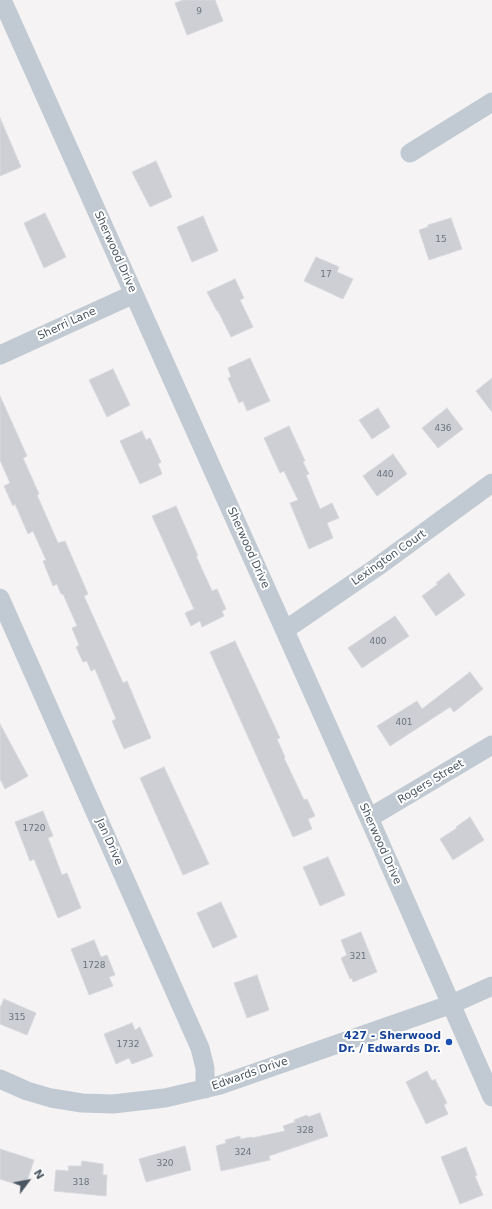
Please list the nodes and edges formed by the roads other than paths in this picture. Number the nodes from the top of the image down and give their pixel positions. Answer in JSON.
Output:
{"nodes":[{"id":1,"x":2,"y":0,"type":"edge"},
{"id":2,"x":492,"y":102,"type":"edge"},
{"id":3,"x":410,"y":153,"type":"dead end"},
{"id":4,"x":134,"y":294,"type":"junction"},
{"id":5,"x":0,"y":355,"type":"edge"},
{"id":6,"x":492,"y":483,"type":"edge"},
{"id":7,"x":0,"y":598,"type":"edge"},
{"id":8,"x":285,"y":630,"type":"junction"},
{"id":9,"x":492,"y":745,"type":"edge"},
{"id":10,"x":369,"y":818,"type":"junction"},
{"id":11,"x":492,"y":986,"type":"edge"},
{"id":12,"x":452,"y":1004,"type":"junction"},
{"id":13,"x":0,"y":1079,"type":"edge"},
{"id":14,"x":205,"y":1089,"type":"junction"},
{"id":15,"x":492,"y":1097,"type":"edge"}],
"edges":[{"from":1,"to":4,"type":"street","name":"Sherwood Drive"},
{"from":2,"to":3,"type":"street"},
{"from":4,"to":5,"type":"street","name":"Sherri Lane"},
{"from":4,"to":8,"type":"street","name":"Sherwood Drive"},
{"from":6,"to":8,"type":"street","name":"Lexington Court"},
{"from":7,"to":14,"type":"street","name":"Jan Drive"},
{"from":8,"to":10,"type":"street","name":"Sherwood Drive"},
{"from":9,"to":10,"type":"street","name":"Rogers Street"},
{"from":10,"to":12,"type":"street","name":"Sherwood Drive"},
{"from":11,"to":12,"type":"street","name":"Edwards Drive"},
{"from":12,"to":14,"type":"street","name":"Edwards Drive"},
{"from":12,"to":15,"type":"street","name":"Sherwood Drive"},
{"from":13,"to":14,"type":"street","name":"Edwards Drive"}]}
